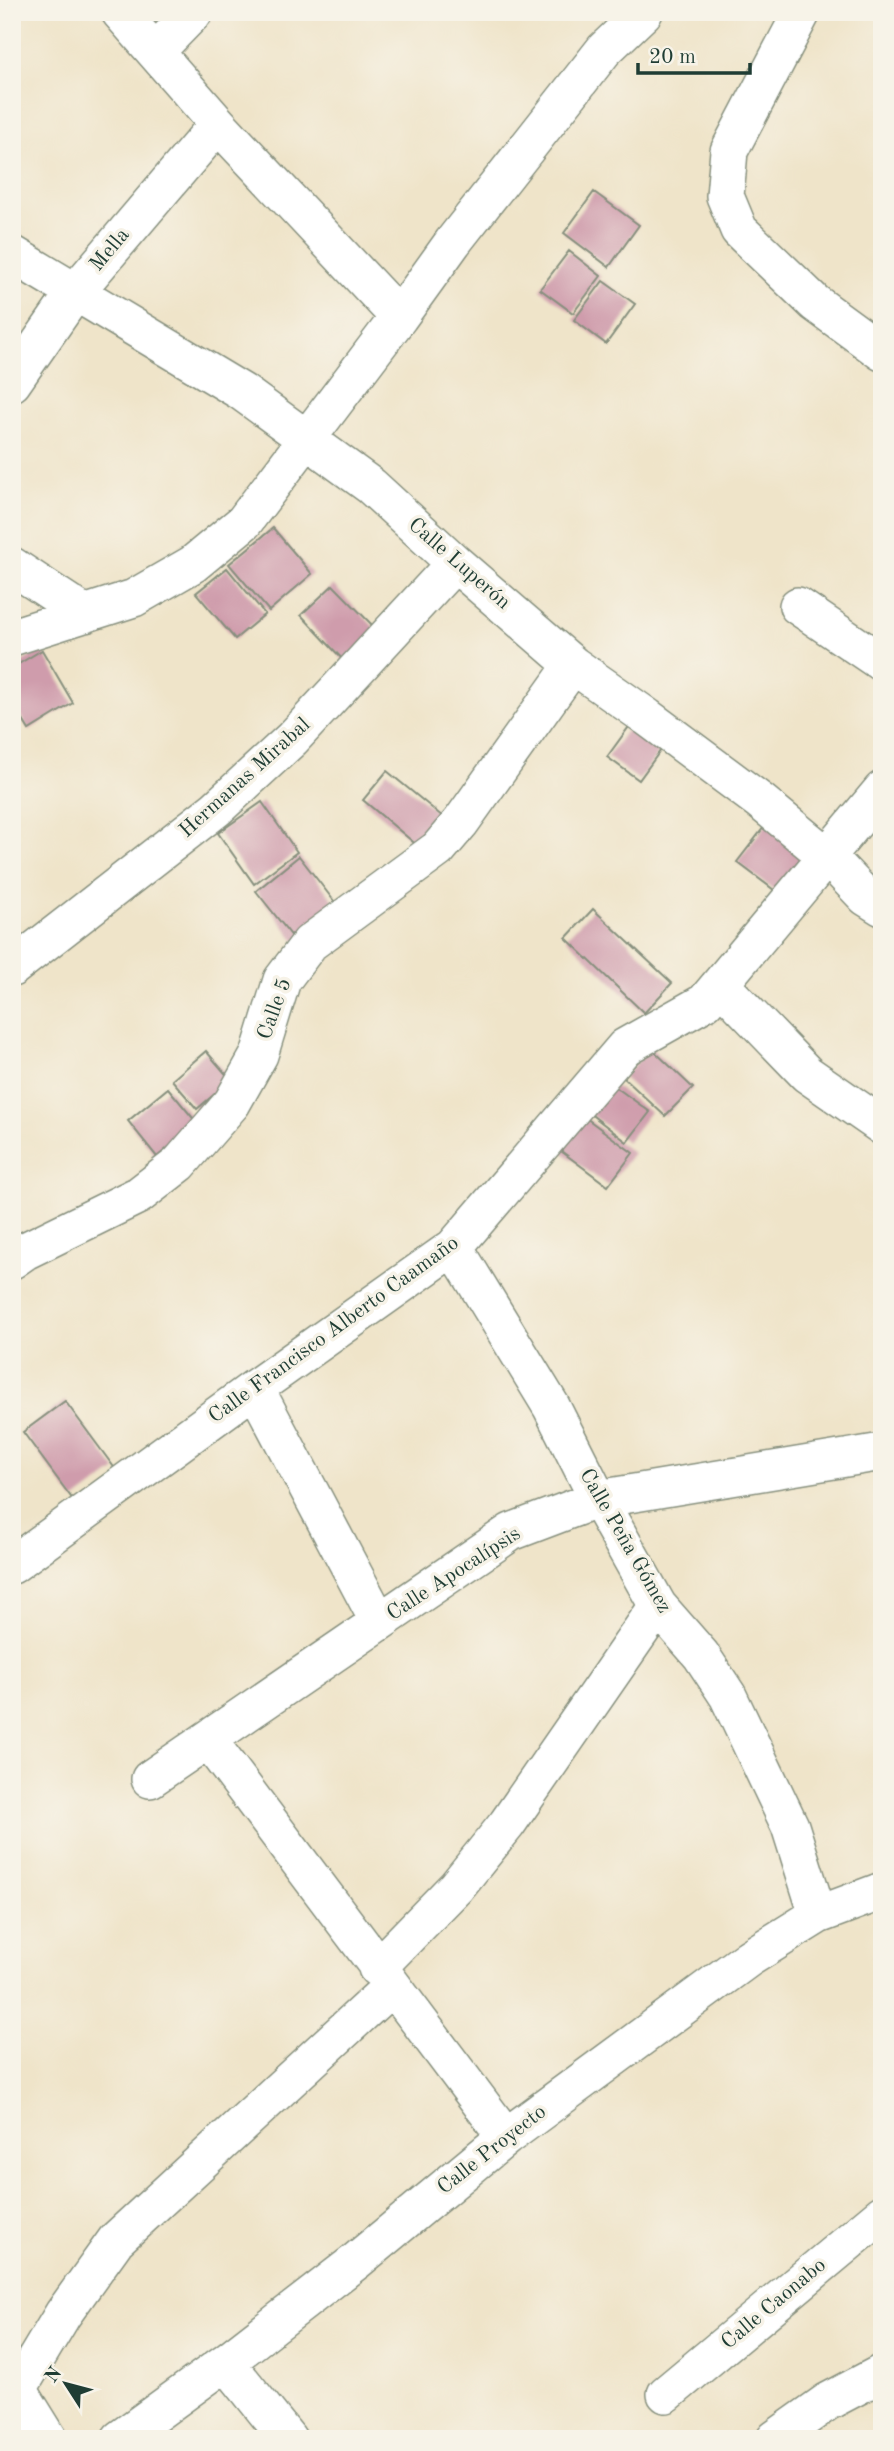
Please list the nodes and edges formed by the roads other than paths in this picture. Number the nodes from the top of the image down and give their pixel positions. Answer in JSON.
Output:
{"nodes":[{"id":1,"x":121,"y":12,"type":"edge"},
{"id":2,"x":194,"y":12,"type":"edge"},
{"id":3,"x":644,"y":12,"type":"edge"},
{"id":4,"x":802,"y":12,"type":"edge"},
{"id":5,"x":155,"y":52,"type":"junction"},
{"id":6,"x":218,"y":124,"type":"junction"},
{"id":7,"x":12,"y":254,"type":"edge"},
{"id":8,"x":76,"y":291,"type":"junction"},
{"id":9,"x":399,"y":317,"type":"junction"},
{"id":10,"x":882,"y":352,"type":"edge"},
{"id":11,"x":12,"y":383,"type":"edge"},
{"id":12,"x":307,"y":440,"type":"junction"},
{"id":13,"x":455,"y":563,"type":"junction"},
{"id":14,"x":12,"y":566,"type":"edge"},
{"id":15,"x":798,"y":606,"type":"dead end"},
{"id":16,"x":85,"y":614,"type":"junction"},
{"id":17,"x":12,"y":637,"type":"edge"},
{"id":18,"x":882,"y":663,"type":"edge"},
{"id":19,"x":573,"y":665,"type":"junction"},
{"id":20,"x":882,"y":790,"type":"edge"},
{"id":21,"x":828,"y":857,"type":"junction"},
{"id":22,"x":882,"y":907,"type":"edge"},
{"id":23,"x":12,"y":968,"type":"edge"},
{"id":24,"x":720,"y":984,"type":"junction"},
{"id":25,"x":882,"y":1126,"type":"edge"},
{"id":26,"x":454,"y":1247,"type":"junction"},
{"id":27,"x":12,"y":1260,"type":"edge"},
{"id":28,"x":255,"y":1388,"type":"junction"},
{"id":29,"x":882,"y":1452,"type":"edge"},
{"id":30,"x":598,"y":1499,"type":"junction"},
{"id":31,"x":12,"y":1565,"type":"edge"},
{"id":32,"x":659,"y":1606,"type":"junction"},
{"id":33,"x":379,"y":1622,"type":"junction"},
{"id":34,"x":208,"y":1740,"type":"junction"},
{"id":35,"x":150,"y":1779,"type":"dead end"},
{"id":36,"x":882,"y":1891,"type":"edge"},
{"id":37,"x":818,"y":1915,"type":"junction"},
{"id":38,"x":384,"y":1977,"type":"junction"},
{"id":39,"x":506,"y":2137,"type":"junction"},
{"id":40,"x":882,"y":2214,"type":"edge"},
{"id":41,"x":226,"y":2362,"type":"junction"},
{"id":42,"x":882,"y":2373,"type":"edge"},
{"id":43,"x":15,"y":2387,"type":"edge"},
{"id":44,"x":666,"y":2393,"type":"dead end"},
{"id":45,"x":49,"y":2439,"type":"edge"},
{"id":46,"x":120,"y":2439,"type":"edge"},
{"id":47,"x":288,"y":2439,"type":"edge"},
{"id":48,"x":775,"y":2439,"type":"edge"}],
"edges":[{"from":1,"to":5,"type":"street"},
{"from":2,"to":5,"type":"street"},
{"from":3,"to":9,"type":"street"},
{"from":4,"to":10,"type":"street"},
{"from":5,"to":6,"type":"street"},
{"from":6,"to":8,"type":"street","name":"Mella"},
{"from":6,"to":9,"type":"street"},
{"from":7,"to":8,"type":"street","name":"Calle Luperón"},
{"from":8,"to":11,"type":"street","name":"Mella"},
{"from":8,"to":12,"type":"street","name":"Calle Luperón"},
{"from":9,"to":12,"type":"street"},
{"from":12,"to":13,"type":"street","name":"Calle Luperón"},
{"from":12,"to":16,"type":"street"},
{"from":13,"to":19,"type":"street","name":"Calle Luperón"},
{"from":13,"to":23,"type":"street","name":"Hermanas Mirabal"},
{"from":14,"to":16,"type":"street"},
{"from":15,"to":18,"type":"street"},
{"from":16,"to":17,"type":"street"},
{"from":19,"to":21,"type":"street","name":"Calle Luperón"},
{"from":19,"to":27,"type":"street","name":"Calle 5"},
{"from":20,"to":21,"type":"street","name":"Calle Francisco Alberto Caamaño"},
{"from":21,"to":22,"type":"street","name":"Calle Luperón"},
{"from":21,"to":24,"type":"street","name":"Calle Francisco Alberto Caamaño"},
{"from":24,"to":25,"type":"street"},
{"from":24,"to":26,"type":"street","name":"Calle Francisco Alberto Caamaño"},
{"from":26,"to":28,"type":"street","name":"Calle Francisco Alberto Caamaño"},
{"from":26,"to":30,"type":"street","name":"Calle Peña Gómez"},
{"from":28,"to":31,"type":"street","name":"Calle Francisco Alberto Caamaño"},
{"from":28,"to":33,"type":"street"},
{"from":29,"to":30,"type":"street","name":"Calle Apocalípsis"},
{"from":30,"to":32,"type":"street","name":"Calle Peña Gómez"},
{"from":30,"to":33,"type":"street","name":"Calle Apocalípsis"},
{"from":32,"to":37,"type":"street","name":"Calle Peña Gómez"},
{"from":32,"to":38,"type":"street"},
{"from":33,"to":34,"type":"street","name":"Calle Apocalípsis"},
{"from":34,"to":35,"type":"street","name":"Calle Apocalípsis"},
{"from":34,"to":38,"type":"street"},
{"from":36,"to":37,"type":"street","name":"Calle Proyecto"},
{"from":37,"to":39,"type":"street","name":"Calle Proyecto"},
{"from":38,"to":39,"type":"street"},
{"from":38,"to":43,"type":"street"},
{"from":39,"to":41,"type":"street","name":"Calle Proyecto"},
{"from":40,"to":44,"type":"street","name":"Calle Caonabo"},
{"from":41,"to":46,"type":"street","name":"Calle Proyecto"},
{"from":41,"to":47,"type":"street"},
{"from":42,"to":48,"type":"street"},
{"from":43,"to":45,"type":"street"}]}
